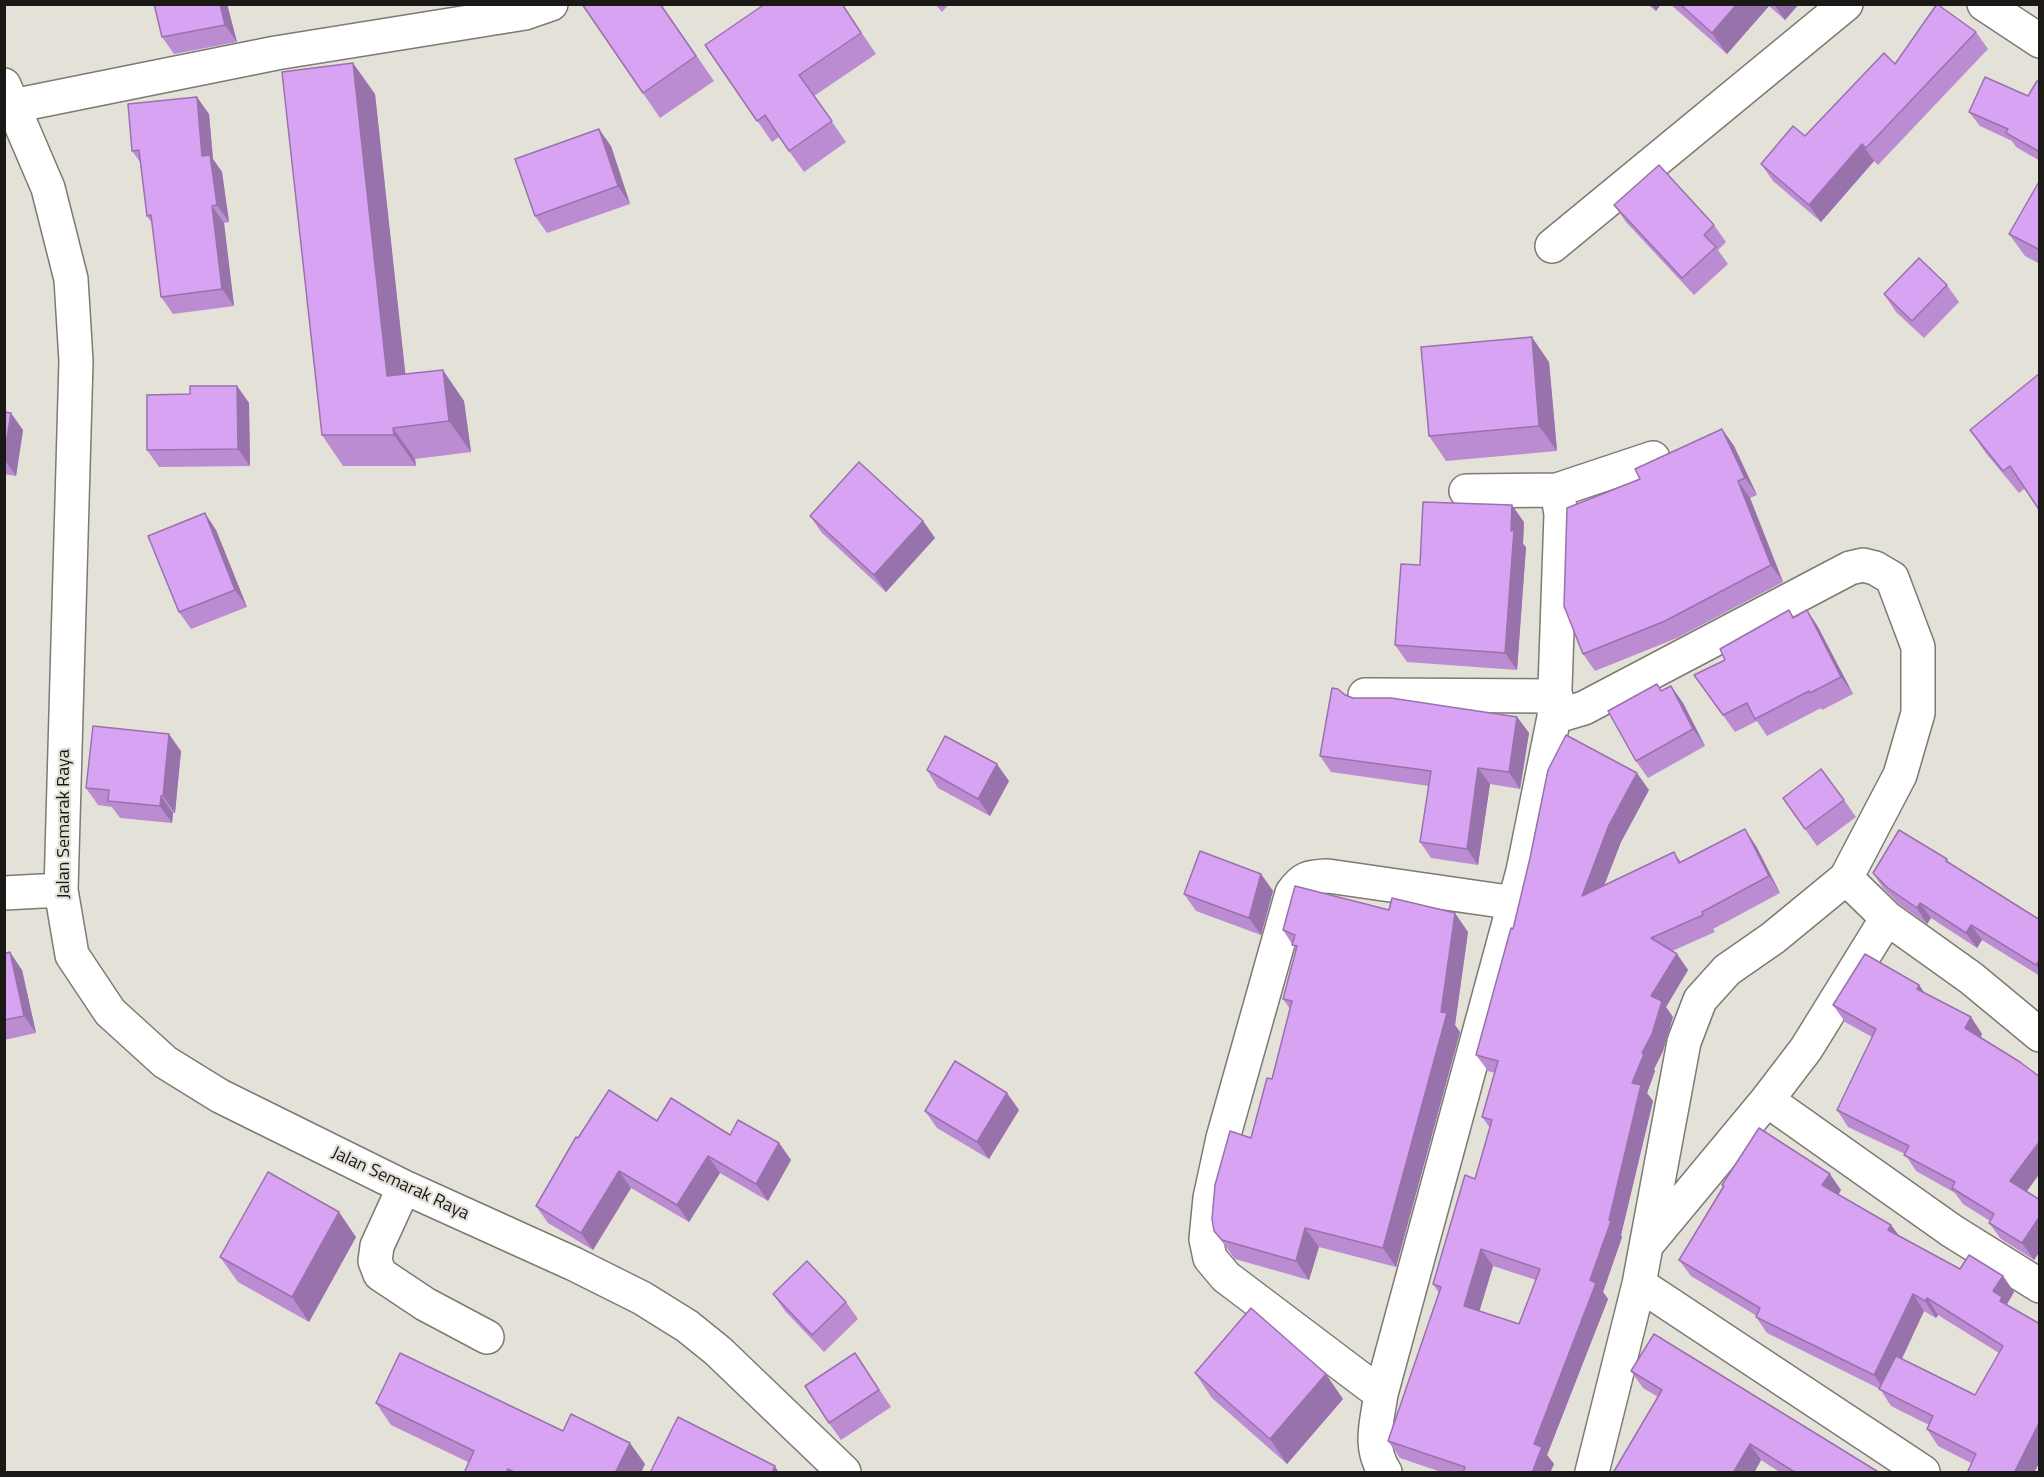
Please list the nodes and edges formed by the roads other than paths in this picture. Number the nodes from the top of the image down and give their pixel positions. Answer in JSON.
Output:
{"nodes":[{"id":1,"x":551,"y":4,"type":"edge"},
{"id":2,"x":1846,"y":4,"type":"edge"},
{"id":3,"x":1984,"y":4,"type":"edge"},
{"id":4,"x":2040,"y":41,"type":"edge"},
{"id":5,"x":9,"y":95,"type":"edge"},
{"id":6,"x":1552,"y":246,"type":"dead end"},
{"id":7,"x":1653,"y":458,"type":"edge"},
{"id":8,"x":1557,"y":490,"type":"junction"},
{"id":9,"x":1466,"y":491,"type":"dead end"},
{"id":10,"x":1365,"y":695,"type":"edge"},
{"id":11,"x":1555,"y":706,"type":"junction"},
{"id":12,"x":1846,"y":878,"type":"junction"},
{"id":13,"x":61,"y":890,"type":"junction"},
{"id":14,"x":4,"y":893,"type":"edge"},
{"id":15,"x":1515,"y":903,"type":"junction"},
{"id":16,"x":1887,"y":918,"type":"junction"},
{"id":17,"x":2040,"y":1035,"type":"edge"},
{"id":18,"x":1767,"y":1100,"type":"junction"},
{"id":19,"x":404,"y":1187,"type":"junction"},
{"id":20,"x":1647,"y":1244,"type":"junction"},
{"id":21,"x":1639,"y":1284,"type":"junction"},
{"id":22,"x":2040,"y":1286,"type":"edge"},
{"id":23,"x":487,"y":1337,"type":"dead end"},
{"id":24,"x":1381,"y":1394,"type":"junction"},
{"id":25,"x":844,"y":1473,"type":"edge"},
{"id":26,"x":1385,"y":1473,"type":"edge"},
{"id":27,"x":1592,"y":1473,"type":"edge"},
{"id":28,"x":1923,"y":1473,"type":"edge"}],
"edges":[{"from":1,"to":5,"type":"street"},
{"from":2,"to":6,"type":"street"},
{"from":3,"to":4,"type":"street"},
{"from":5,"to":13,"type":"street","name":"Jalan Semarak Raya"},
{"from":7,"to":8,"type":"street"},
{"from":8,"to":9,"type":"street"},
{"from":8,"to":11,"type":"street"},
{"from":10,"to":11,"type":"street"},
{"from":11,"to":12,"type":"street"},
{"from":11,"to":15,"type":"street"},
{"from":12,"to":16,"type":"street"},
{"from":12,"to":20,"type":"street"},
{"from":13,"to":14,"type":"street"},
{"from":13,"to":19,"type":"street","name":"Jalan Semarak Raya"},
{"from":15,"to":24,"type":"street"},
{"from":15,"to":24,"type":"street"},
{"from":16,"to":17,"type":"street"},
{"from":16,"to":18,"type":"street"},
{"from":18,"to":20,"type":"street"},
{"from":18,"to":22,"type":"street"},
{"from":19,"to":23,"type":"street"},
{"from":19,"to":25,"type":"street","name":"Jalan Semarak Raya"},
{"from":20,"to":21,"type":"street"},
{"from":21,"to":27,"type":"street"},
{"from":21,"to":28,"type":"street"},
{"from":24,"to":26,"type":"street"}]}
